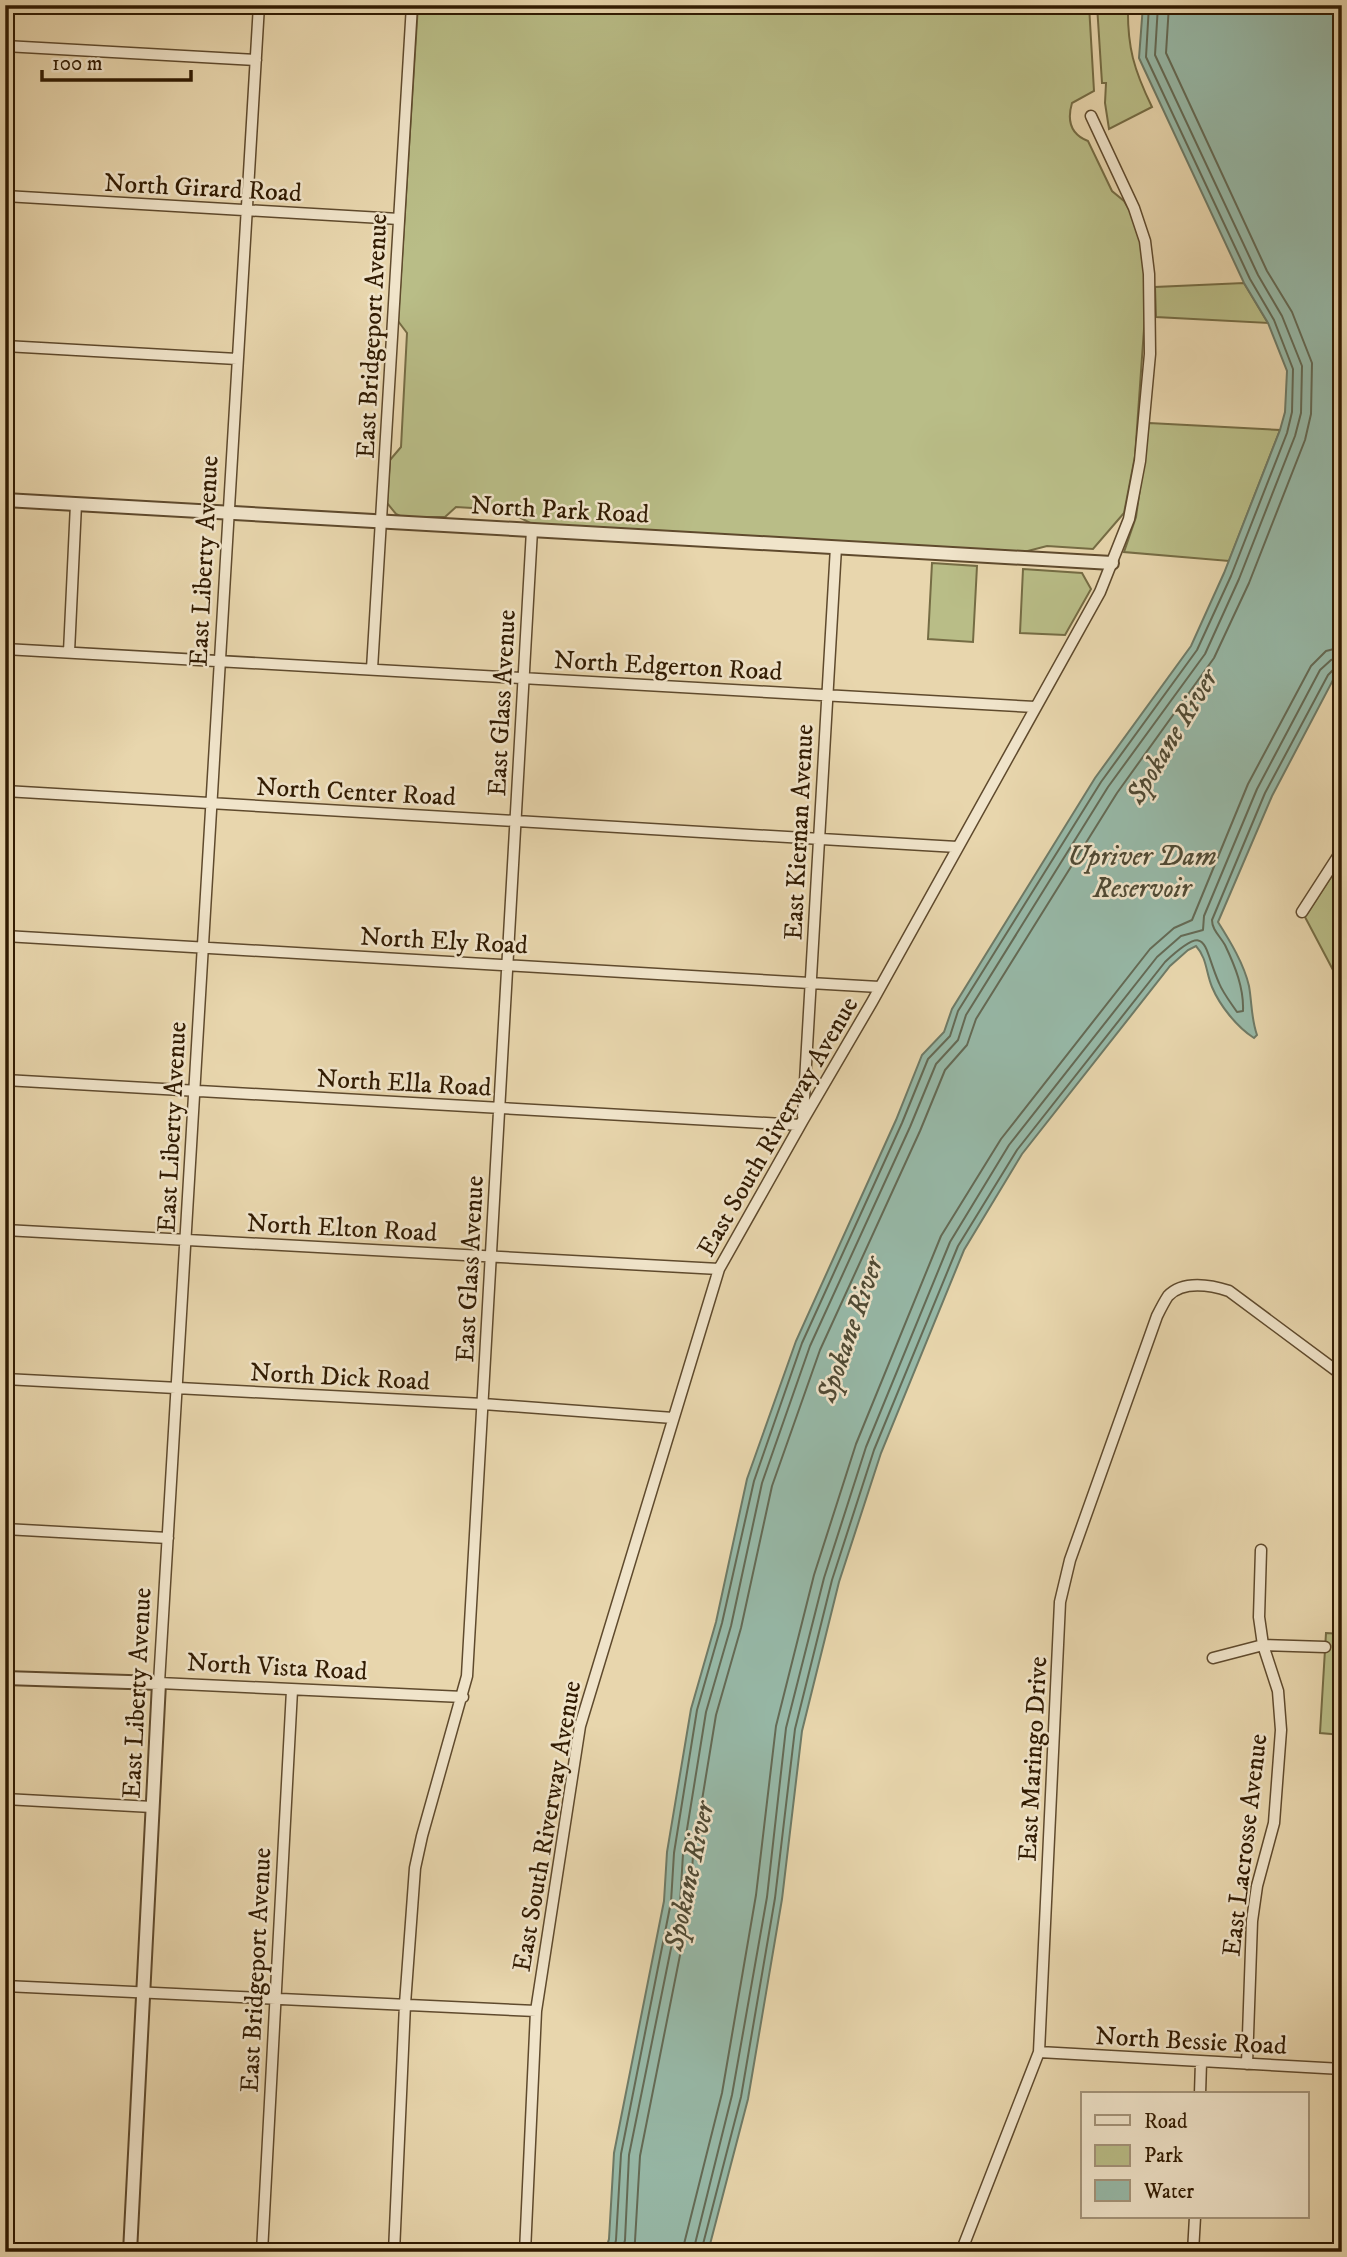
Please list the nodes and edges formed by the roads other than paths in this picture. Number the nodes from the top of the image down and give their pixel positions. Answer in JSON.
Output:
{"nodes":[{"id":1,"x":259,"y":5,"type":"edge"},
{"id":2,"x":412,"y":5,"type":"edge"},
{"id":3,"x":5,"y":46,"type":"edge"},
{"id":4,"x":256,"y":60,"type":"junction"},
{"id":5,"x":1091,"y":116,"type":"dead end"},
{"id":6,"x":5,"y":196,"type":"edge"},
{"id":7,"x":246,"y":210,"type":"junction"},
{"id":8,"x":399,"y":219,"type":"junction"},
{"id":9,"x":5,"y":346,"type":"edge"},
{"id":10,"x":237,"y":359,"type":"junction"},
{"id":11,"x":5,"y":500,"type":"edge"},
{"id":12,"x":76,"y":504,"type":"junction"},
{"id":13,"x":229,"y":513,"type":"junction"},
{"id":14,"x":381,"y":522,"type":"junction"},
{"id":15,"x":532,"y":530,"type":"junction"},
{"id":16,"x":836,"y":547,"type":"junction"},
{"id":17,"x":1112,"y":563,"type":"junction"},
{"id":18,"x":5,"y":649,"type":"edge"},
{"id":19,"x":69,"y":652,"type":"junction"},
{"id":20,"x":220,"y":660,"type":"junction"},
{"id":21,"x":372,"y":669,"type":"junction"},
{"id":22,"x":524,"y":678,"type":"junction"},
{"id":23,"x":827,"y":695,"type":"junction"},
{"id":24,"x":1035,"y":707,"type":"junction"},
{"id":25,"x":5,"y":791,"type":"edge"},
{"id":26,"x":212,"y":804,"type":"junction"},
{"id":27,"x":516,"y":822,"type":"junction"},
{"id":28,"x":819,"y":839,"type":"junction"},
{"id":29,"x":957,"y":847,"type":"junction"},
{"id":30,"x":1342,"y":850,"type":"edge"},
{"id":31,"x":1302,"y":912,"type":"dead end"},
{"id":32,"x":5,"y":936,"type":"edge"},
{"id":33,"x":204,"y":947,"type":"junction"},
{"id":34,"x":508,"y":965,"type":"junction"},
{"id":35,"x":810,"y":982,"type":"junction"},
{"id":36,"x":879,"y":987,"type":"junction"},
{"id":37,"x":5,"y":1080,"type":"edge"},
{"id":38,"x":196,"y":1091,"type":"junction"},
{"id":39,"x":499,"y":1108,"type":"junction"},
{"id":40,"x":801,"y":1122,"type":"junction"},
{"id":41,"x":5,"y":1230,"type":"edge"},
{"id":42,"x":187,"y":1240,"type":"junction"},
{"id":43,"x":491,"y":1255,"type":"junction"},
{"id":44,"x":719,"y":1269,"type":"junction"},
{"id":45,"x":1342,"y":1375,"type":"edge"},
{"id":46,"x":5,"y":1379,"type":"edge"},
{"id":47,"x":178,"y":1389,"type":"junction"},
{"id":48,"x":483,"y":1404,"type":"junction"},
{"id":49,"x":673,"y":1418,"type":"junction"},
{"id":50,"x":5,"y":1529,"type":"edge"},
{"id":51,"x":168,"y":1538,"type":"junction"},
{"id":52,"x":1261,"y":1550,"type":"dead end"},
{"id":53,"x":1264,"y":1645,"type":"junction"},
{"id":54,"x":1325,"y":1647,"type":"dead end"},
{"id":55,"x":1213,"y":1658,"type":"dead end"},
{"id":56,"x":5,"y":1678,"type":"edge"},
{"id":57,"x":159,"y":1683,"type":"junction"},
{"id":58,"x":292,"y":1690,"type":"junction"},
{"id":59,"x":463,"y":1698,"type":"junction"},
{"id":60,"x":5,"y":1799,"type":"edge"},
{"id":61,"x":152,"y":1807,"type":"junction"},
{"id":62,"x":6,"y":1986,"type":"edge"},
{"id":63,"x":142,"y":1992,"type":"junction"},
{"id":64,"x":274,"y":1998,"type":"junction"},
{"id":65,"x":5,"y":2003,"type":"edge"},
{"id":66,"x":405,"y":2004,"type":"junction"},
{"id":67,"x":536,"y":2011,"type":"junction"},
{"id":68,"x":1039,"y":2052,"type":"junction"},
{"id":69,"x":1201,"y":2062,"type":"junction"},
{"id":70,"x":1247,"y":2064,"type":"junction"},
{"id":71,"x":1342,"y":2069,"type":"edge"},
{"id":72,"x":1200,"y":2092,"type":"edge"},
{"id":73,"x":1195,"y":2218,"type":"edge"},
{"id":74,"x":962,"y":2250,"type":"edge"},
{"id":75,"x":130,"y":2252,"type":"edge"},
{"id":76,"x":262,"y":2252,"type":"edge"},
{"id":77,"x":394,"y":2252,"type":"edge"},
{"id":78,"x":525,"y":2252,"type":"edge"},
{"id":79,"x":1022,"y":2252,"type":"edge"},
{"id":80,"x":1193,"y":2252,"type":"edge"}],
"edges":[{"from":1,"to":4,"type":"street","name":"East Liberty Avenue"},
{"from":2,"to":8,"type":"street","name":"East Bridgeport Avenue"},
{"from":3,"to":4,"type":"street"},
{"from":4,"to":7,"type":"street","name":"East Liberty Avenue"},
{"from":5,"to":17,"type":"street","name":"East South Riverway Avenue"},
{"from":6,"to":7,"type":"street","name":"North Girard Road"},
{"from":7,"to":8,"type":"street","name":"North Girard Road"},
{"from":7,"to":10,"type":"street","name":"East Liberty Avenue"},
{"from":8,"to":14,"type":"street","name":"East Bridgeport Avenue"},
{"from":9,"to":10,"type":"street"},
{"from":10,"to":13,"type":"street","name":"East Liberty Avenue"},
{"from":11,"to":12,"type":"street","name":"North Park Road"},
{"from":12,"to":13,"type":"street","name":"North Park Road"},
{"from":12,"to":19,"type":"street"},
{"from":13,"to":14,"type":"street","name":"North Park Road"},
{"from":13,"to":20,"type":"street","name":"East Liberty Avenue"},
{"from":14,"to":15,"type":"street","name":"North Park Road"},
{"from":14,"to":21,"type":"street","name":"East Bridgeport Avenue"},
{"from":15,"to":16,"type":"street","name":"North Park Road"},
{"from":15,"to":22,"type":"street","name":"East Glass Avenue"},
{"from":16,"to":17,"type":"street","name":"North Park Road"},
{"from":16,"to":23,"type":"street","name":"East Kiernan Avenue"},
{"from":17,"to":24,"type":"street","name":"East South Riverway Avenue"},
{"from":18,"to":19,"type":"street","name":"North Edgerton Road"},
{"from":19,"to":20,"type":"street","name":"North Edgerton Road"},
{"from":20,"to":21,"type":"street","name":"North Edgerton Road"},
{"from":20,"to":26,"type":"street","name":"East Liberty Avenue"},
{"from":21,"to":22,"type":"street","name":"North Edgerton Road"},
{"from":22,"to":23,"type":"street","name":"North Edgerton Road"},
{"from":22,"to":27,"type":"street","name":"East Glass Avenue"},
{"from":23,"to":24,"type":"street","name":"North Edgerton Road"},
{"from":23,"to":28,"type":"street","name":"East Kiernan Avenue"},
{"from":24,"to":29,"type":"street","name":"East South Riverway Avenue"},
{"from":25,"to":26,"type":"street","name":"North Center Road"},
{"from":26,"to":27,"type":"street","name":"North Center Road"},
{"from":26,"to":33,"type":"street","name":"East Liberty Avenue"},
{"from":27,"to":28,"type":"street","name":"North Center Road"},
{"from":27,"to":34,"type":"street","name":"East Glass Avenue"},
{"from":28,"to":29,"type":"street","name":"North Center Road"},
{"from":28,"to":35,"type":"street","name":"East Kiernan Avenue"},
{"from":29,"to":36,"type":"street","name":"East South Riverway Avenue"},
{"from":30,"to":31,"type":"street"},
{"from":32,"to":33,"type":"street","name":"North Ely Road"},
{"from":33,"to":34,"type":"street","name":"North Ely Road"},
{"from":33,"to":38,"type":"street","name":"East Liberty Avenue"},
{"from":34,"to":35,"type":"street","name":"North Ely Road"},
{"from":34,"to":39,"type":"street","name":"East Glass Avenue"},
{"from":35,"to":36,"type":"street","name":"North Ely Road"},
{"from":35,"to":40,"type":"street","name":"East Kiernan Avenue"},
{"from":36,"to":40,"type":"street","name":"East South Riverway Avenue"},
{"from":37,"to":38,"type":"street","name":"North Ella Road"},
{"from":38,"to":39,"type":"street","name":"North Ella Road"},
{"from":38,"to":42,"type":"street","name":"East Liberty Avenue"},
{"from":39,"to":40,"type":"street","name":"North Ella Road"},
{"from":39,"to":43,"type":"street","name":"East Glass Avenue"},
{"from":40,"to":44,"type":"street","name":"East South Riverway Avenue"},
{"from":41,"to":42,"type":"street","name":"North Elton Road"},
{"from":42,"to":43,"type":"street","name":"North Elton Road"},
{"from":42,"to":47,"type":"street","name":"East Liberty Avenue"},
{"from":43,"to":44,"type":"street","name":"North Elton Road"},
{"from":43,"to":48,"type":"street","name":"East Glass Avenue"},
{"from":44,"to":49,"type":"street","name":"East South Riverway Avenue"},
{"from":45,"to":68,"type":"street","name":"East Maringo Drive"},
{"from":46,"to":47,"type":"street","name":"North Dick Road"},
{"from":47,"to":48,"type":"street","name":"North Dick Road"},
{"from":47,"to":51,"type":"street","name":"East Liberty Avenue"},
{"from":48,"to":49,"type":"street","name":"North Dick Road"},
{"from":48,"to":59,"type":"street","name":"East Glass Avenue"},
{"from":49,"to":67,"type":"street","name":"East South Riverway Avenue"},
{"from":50,"to":51,"type":"street"},
{"from":51,"to":57,"type":"street","name":"East Liberty Avenue"},
{"from":52,"to":53,"type":"street","name":"East Lacrosse Avenue"},
{"from":53,"to":54,"type":"street"},
{"from":53,"to":55,"type":"street"},
{"from":53,"to":70,"type":"street","name":"East Lacrosse Avenue"},
{"from":56,"to":57,"type":"street","name":"North Vista Road"},
{"from":57,"to":58,"type":"street","name":"North Vista Road"},
{"from":57,"to":61,"type":"street","name":"East Liberty Avenue"},
{"from":58,"to":59,"type":"street","name":"North Vista Road"},
{"from":58,"to":64,"type":"street","name":"East Bridgeport Avenue"},
{"from":59,"to":66,"type":"street","name":"East Glass Avenue"},
{"from":60,"to":61,"type":"street"},
{"from":61,"to":63,"type":"street","name":"East Liberty Avenue"},
{"from":62,"to":63,"type":"street"},
{"from":62,"to":65,"type":"street"},
{"from":63,"to":64,"type":"street"},
{"from":63,"to":75,"type":"street","name":"East Liberty Avenue"},
{"from":64,"to":66,"type":"street"},
{"from":64,"to":76,"type":"street","name":"East Bridgeport Avenue"},
{"from":66,"to":67,"type":"street"},
{"from":66,"to":77,"type":"street","name":"East Glass Avenue"},
{"from":67,"to":78,"type":"street","name":"East South Riverway Avenue"},
{"from":68,"to":69,"type":"street","name":"North Bessie Road"},
{"from":68,"to":74,"type":"street","name":"East Maringo Drive"},
{"from":69,"to":70,"type":"street","name":"North Bessie Road"},
{"from":69,"to":72,"type":"street"},
{"from":70,"to":71,"type":"street","name":"North Bessie Road"},
{"from":73,"to":80,"type":"street"},
{"from":74,"to":79,"type":"street"}]}
